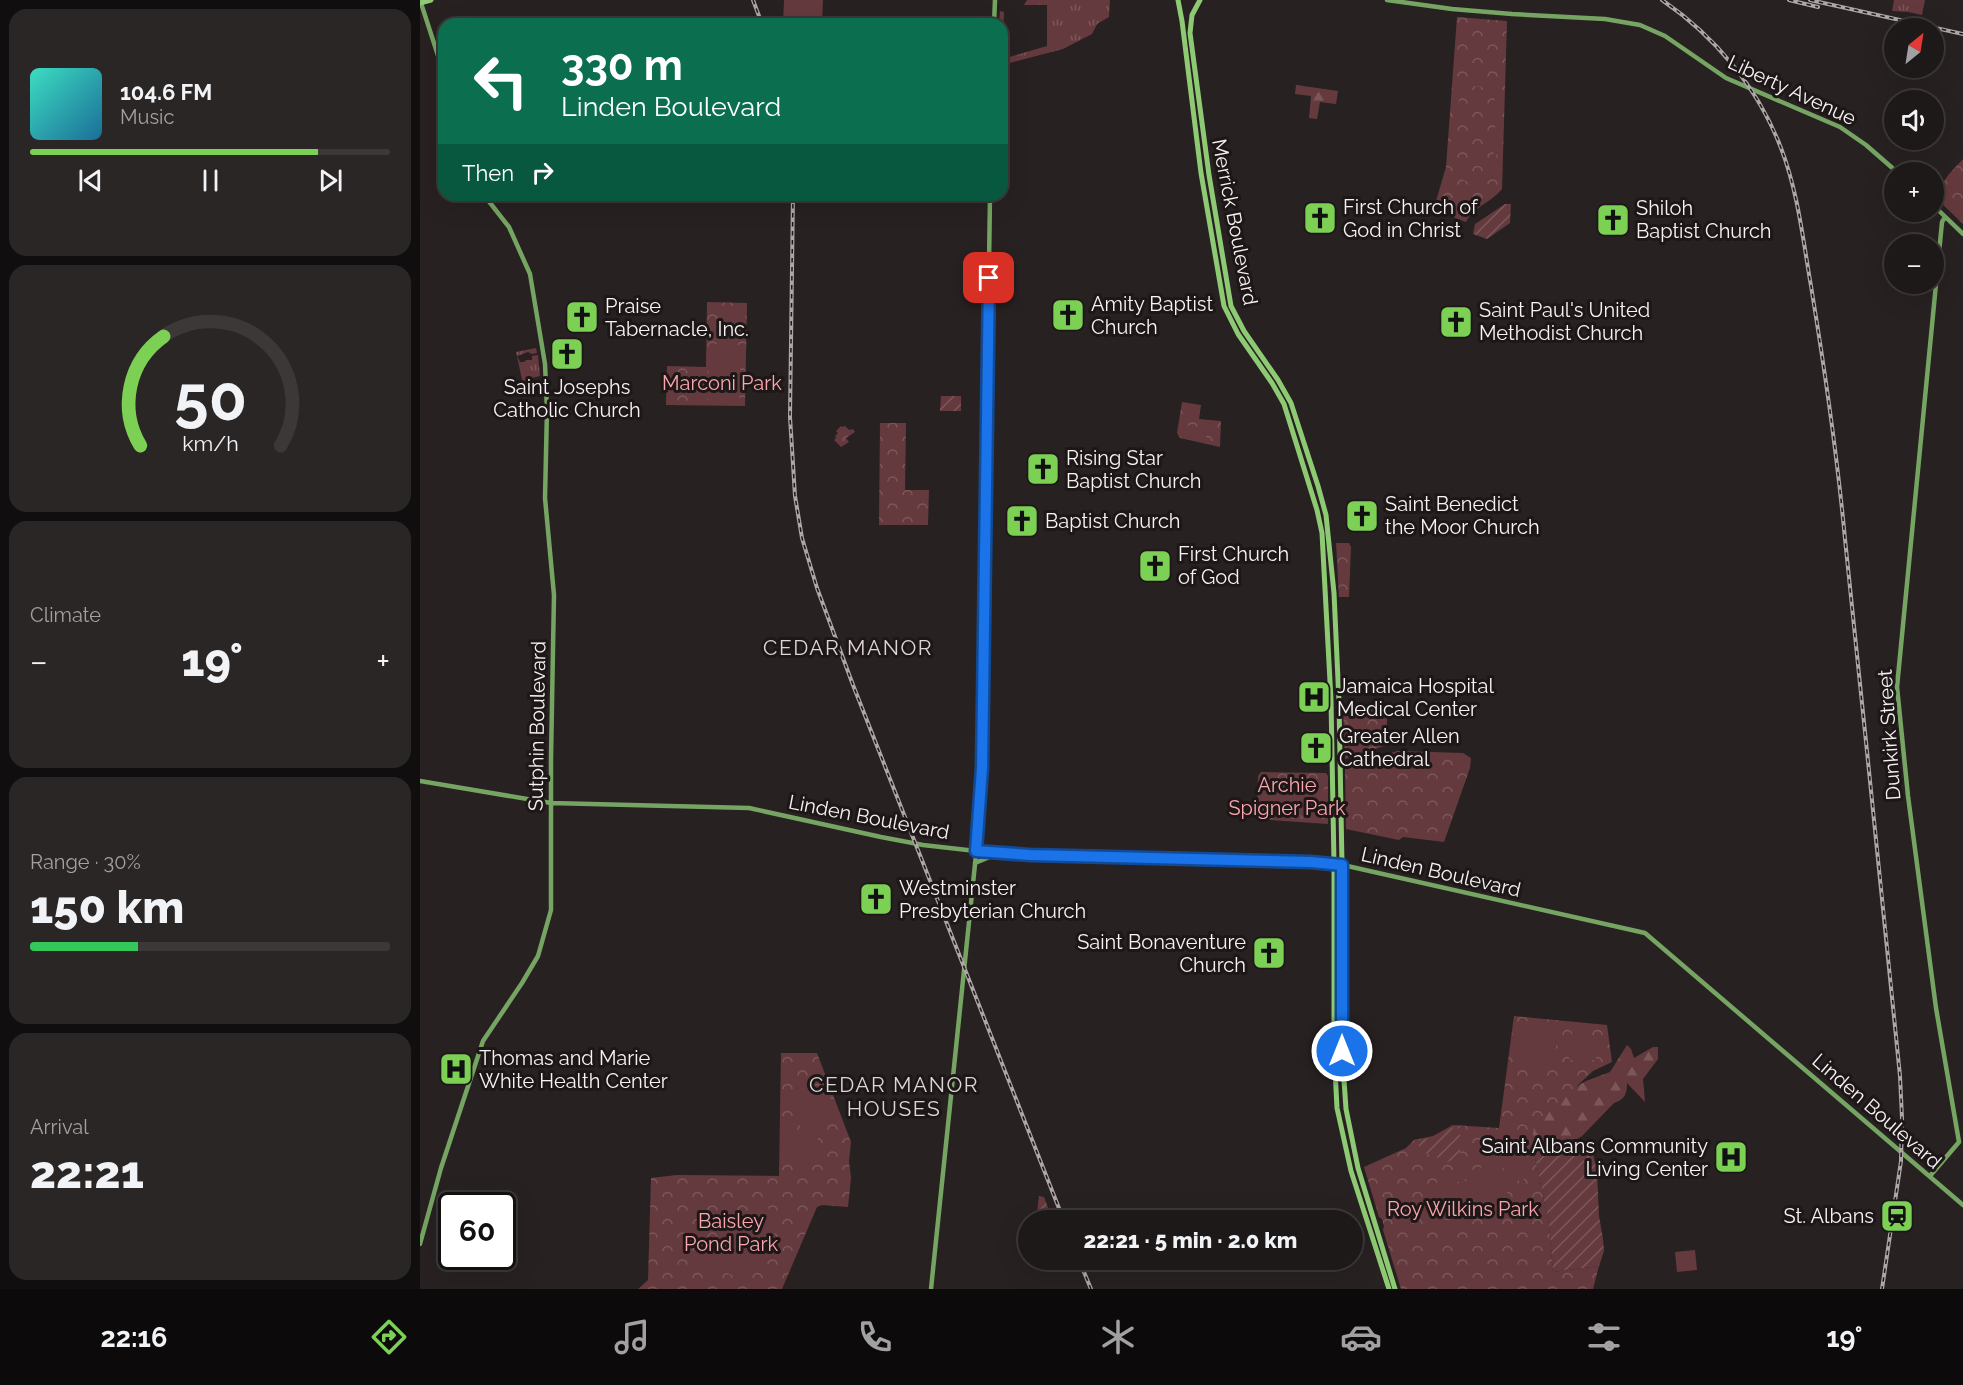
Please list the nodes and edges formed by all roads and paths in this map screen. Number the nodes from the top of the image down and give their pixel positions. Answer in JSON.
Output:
{"nodes":[{"id":1,"x":431,"y":0,"type":"edge"},
{"id":2,"x":995,"y":0,"type":"edge"},
{"id":3,"x":1178,"y":0,"type":"edge"},
{"id":4,"x":1200,"y":0,"type":"edge"},
{"id":5,"x":1387,"y":0,"type":"edge"},
{"id":6,"x":421,"y":2,"type":"edge"},
{"id":7,"x":994,"y":18,"type":"edge"},
{"id":8,"x":438,"y":55,"type":"edge"},
{"id":9,"x":1886,"y":162,"type":"edge"},
{"id":10,"x":489,"y":201,"type":"edge"},
{"id":11,"x":990,"y":201,"type":"edge"},
{"id":12,"x":1946,"y":217,"type":"joint"},
{"id":13,"x":1963,"y":234,"type":"edge"},
{"id":14,"x":420,"y":781,"type":"edge"},
{"id":15,"x":551,"y":803,"type":"junction"},
{"id":16,"x":976,"y":851,"type":"junction"},
{"id":17,"x":1000,"y":853,"type":"junction"},
{"id":18,"x":975,"y":863,"type":"junction"},
{"id":19,"x":1334,"y":863,"type":"junction"},
{"id":20,"x":1342,"y":865,"type":"junction"},
{"id":21,"x":1342,"y":1052,"type":"junction"},
{"id":22,"x":1334,"y":1054,"type":"junction"},
{"id":23,"x":1930,"y":1176,"type":"junction"},
{"id":24,"x":1963,"y":1205,"type":"edge"},
{"id":25,"x":420,"y":1244,"type":"edge"},
{"id":26,"x":931,"y":1289,"type":"edge"},
{"id":27,"x":1389,"y":1289,"type":"edge"},
{"id":28,"x":1395,"y":1289,"type":"edge"}],
"edges":[{"from":1,"to":6,"type":"main road"},
{"from":2,"to":7,"type":"main road"},
{"from":3,"to":19,"type":"main road","name":"Merrick Boulevard"},
{"from":4,"to":20,"type":"main road","name":"Merrick Boulevard"},
{"from":5,"to":9,"type":"main road","name":"Liberty Avenue"},
{"from":6,"to":8,"type":"main road"},
{"from":10,"to":15,"type":"main road","name":"Sutphin Boulevard"},
{"from":11,"to":16,"type":"main road"},
{"from":12,"to":13,"type":"main road"},
{"from":12,"to":23,"type":"main road","name":"Dunkirk Street"},
{"from":14,"to":15,"type":"main road","name":"Linden Boulevard"},
{"from":15,"to":16,"type":"main road","name":"Linden Boulevard"},
{"from":15,"to":25,"type":"main road","name":"Sutphin Boulevard"},
{"from":16,"to":17,"type":"main road","name":"Linden Boulevard"},
{"from":16,"to":18,"type":"main road"},
{"from":17,"to":18,"type":"main road"},
{"from":17,"to":19,"type":"main road","name":"Linden Boulevard"},
{"from":18,"to":26,"type":"main road"},
{"from":19,"to":20,"type":"main road","name":"Linden Boulevard"},
{"from":19,"to":22,"type":"main road","name":"Merrick Boulevard"},
{"from":20,"to":21,"type":"main road","name":"Merrick Boulevard"},
{"from":20,"to":23,"type":"main road","name":"Linden Boulevard"},
{"from":21,"to":22,"type":"main road"},
{"from":21,"to":28,"type":"main road","name":"Merrick Boulevard"},
{"from":22,"to":27,"type":"main road","name":"Merrick Boulevard"},
{"from":23,"to":24,"type":"main road","name":"Linden Boulevard"}]}
